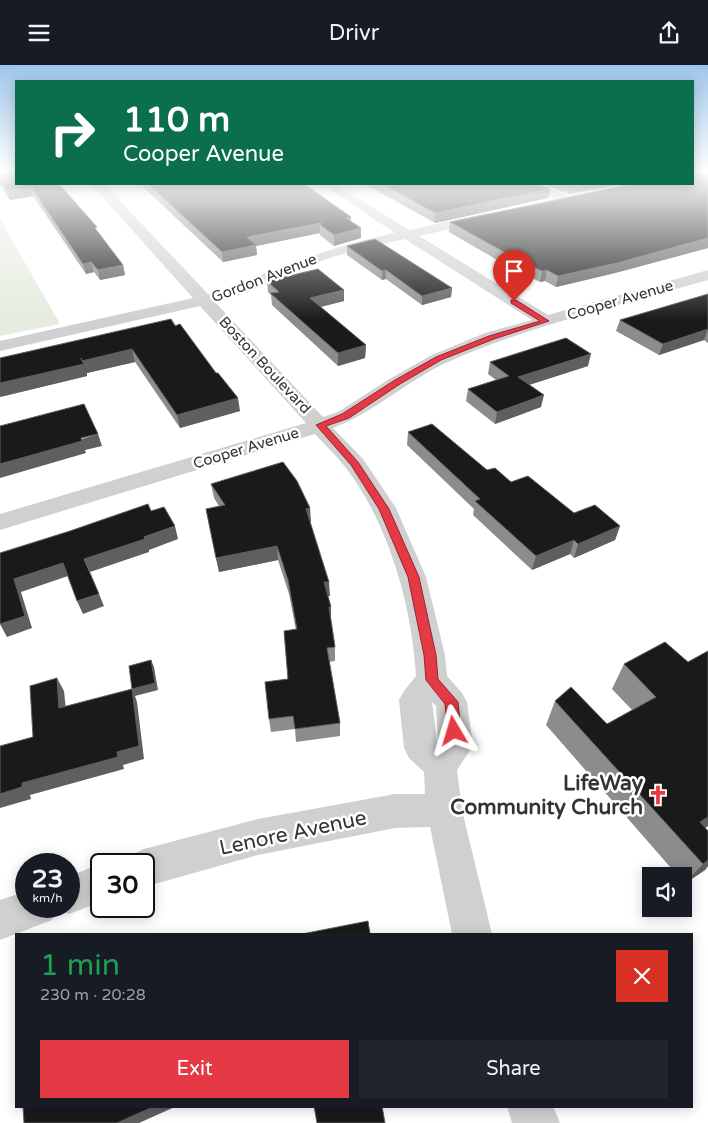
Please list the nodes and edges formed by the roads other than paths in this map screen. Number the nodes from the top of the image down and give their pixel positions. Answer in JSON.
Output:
{"nodes":[{"id":1,"x":131,"y":221,"type":"edge"},
{"id":2,"x":387,"y":221,"type":"edge"},
{"id":3,"x":467,"y":221,"type":"edge"},
{"id":4,"x":407,"y":234,"type":"junction"},
{"id":5,"x":708,"y":275,"type":"edge"},
{"id":6,"x":205,"y":301,"type":"junction"},
{"id":7,"x":545,"y":321,"type":"junction"},
{"id":8,"x":0,"y":346,"type":"edge"},
{"id":9,"x":321,"y":425,"type":"junction"},
{"id":10,"x":0,"y":521,"type":"edge"},
{"id":11,"x":444,"y":811,"type":"junction"},
{"id":12,"x":155,"y":865,"type":"edge"},
{"id":13,"x":15,"y":914,"type":"edge"},
{"id":14,"x":0,"y":920,"type":"edge"},
{"id":15,"x":472,"y":933,"type":"edge"},
{"id":16,"x":531,"y":1108,"type":"edge"},
{"id":17,"x":536,"y":1123,"type":"edge"}],
"edges":[{"from":1,"to":6,"type":"street","name":"Boston Boulevard"},
{"from":2,"to":4,"type":"street"},
{"from":3,"to":4,"type":"street","name":"Gordon Avenue"},
{"from":4,"to":6,"type":"street","name":"Gordon Avenue"},
{"from":4,"to":7,"type":"street"},
{"from":5,"to":7,"type":"street","name":"Cooper Avenue"},
{"from":6,"to":8,"type":"street","name":"Gordon Avenue"},
{"from":6,"to":9,"type":"street","name":"Boston Boulevard"},
{"from":7,"to":9,"type":"street","name":"Cooper Avenue"},
{"from":9,"to":10,"type":"street","name":"Cooper Avenue"},
{"from":9,"to":11,"type":"street","name":"Boston Boulevard"},
{"from":11,"to":12,"type":"street","name":"Lenore Avenue"},
{"from":11,"to":15,"type":"street","name":"Boston Boulevard"},
{"from":13,"to":14,"type":"street"},
{"from":16,"to":17,"type":"street"}]}
